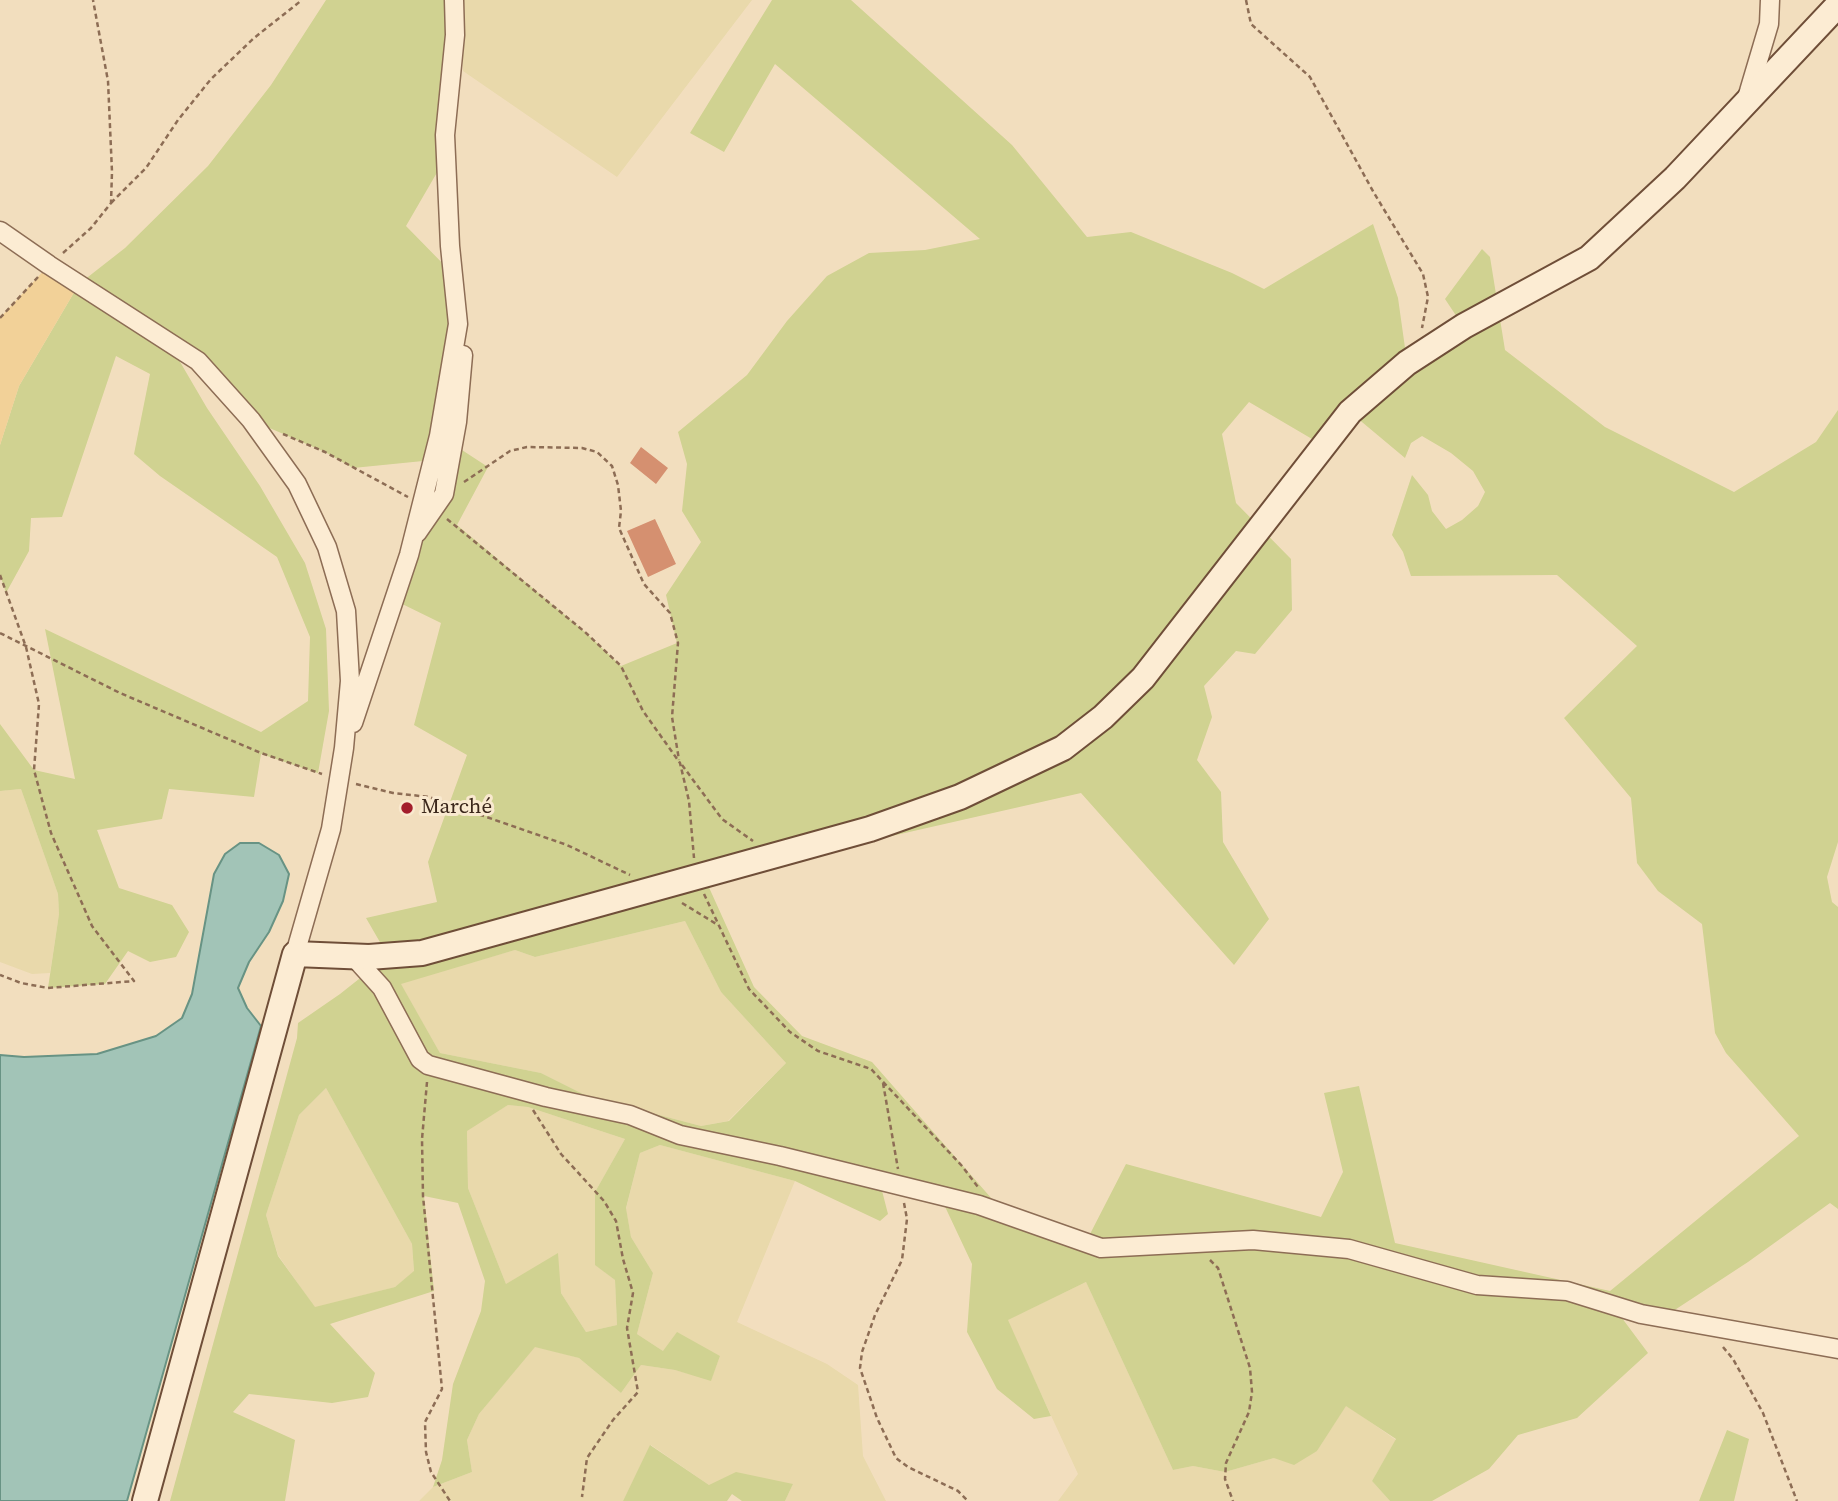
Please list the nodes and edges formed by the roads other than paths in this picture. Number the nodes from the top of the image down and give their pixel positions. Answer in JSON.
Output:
{"nodes":[{"id":1,"x":454,"y":0,"type":"edge"},
{"id":2,"x":1770,"y":0,"type":"edge"},
{"id":3,"x":1838,"y":5,"type":"edge"},
{"id":4,"x":1746,"y":103,"type":"junction"},
{"id":5,"x":0,"y":231,"type":"edge"},
{"id":6,"x":457,"y":324,"type":"junction"},
{"id":7,"x":413,"y":537,"type":"junction"},
{"id":8,"x":344,"y":748,"type":"junction"},
{"id":9,"x":295,"y":954,"type":"junction"},
{"id":10,"x":353,"y":956,"type":"junction"},
{"id":11,"x":1838,"y":1349,"type":"edge"},
{"id":12,"x":145,"y":1501,"type":"edge"}],
"edges":[{"from":1,"to":6,"type":"street"},
{"from":2,"to":4,"type":"street"},
{"from":3,"to":4,"type":"street"},
{"from":4,"to":10,"type":"street"},
{"from":5,"to":8,"type":"street"},
{"from":6,"to":7,"type":"street"},
{"from":6,"to":7,"type":"street"},
{"from":7,"to":8,"type":"street"},
{"from":8,"to":9,"type":"street"},
{"from":9,"to":10,"type":"street"},
{"from":9,"to":12,"type":"street"},
{"from":10,"to":11,"type":"street"}]}
